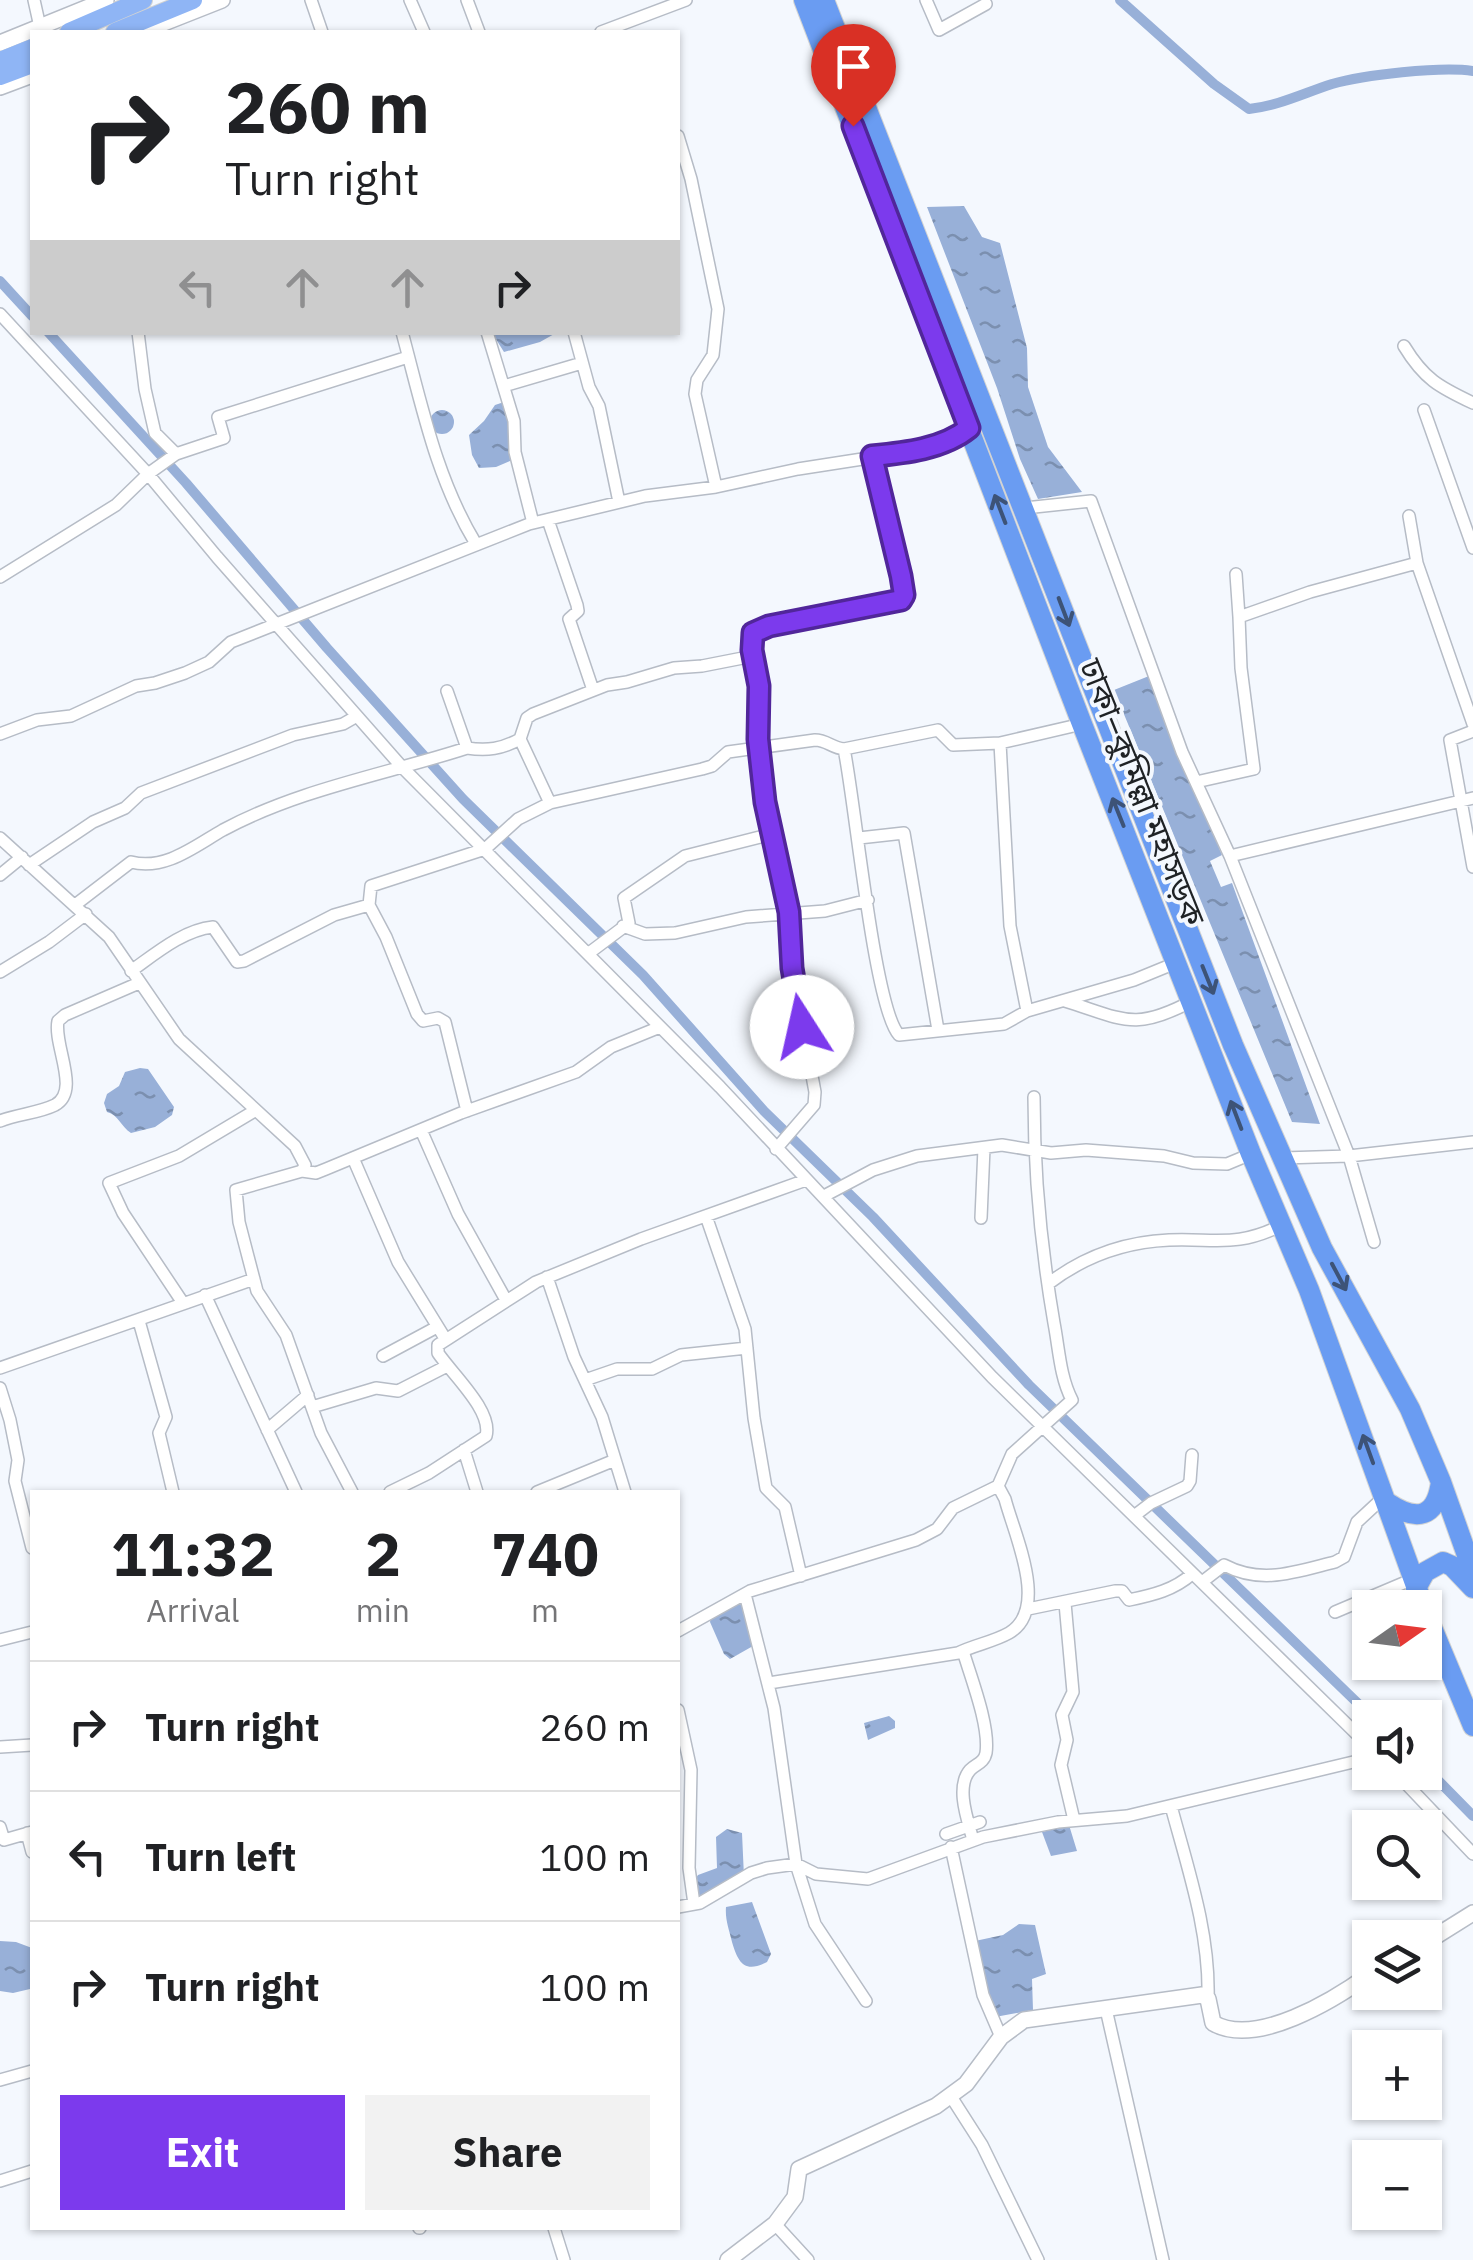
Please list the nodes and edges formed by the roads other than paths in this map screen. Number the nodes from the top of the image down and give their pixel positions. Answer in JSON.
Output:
{"nodes":[{"id":1,"x":34,"y":0,"type":"edge"},
{"id":2,"x":106,"y":0,"type":"edge"},
{"id":3,"x":143,"y":0,"type":"edge"},
{"id":4,"x":193,"y":0,"type":"edge"},
{"id":5,"x":222,"y":0,"type":"edge"},
{"id":6,"x":310,"y":0,"type":"edge"},
{"id":7,"x":410,"y":0,"type":"edge"},
{"id":8,"x":467,"y":0,"type":"edge"},
{"id":9,"x":686,"y":0,"type":"edge"},
{"id":10,"x":790,"y":0,"type":"edge"},
{"id":11,"x":804,"y":0,"type":"edge"},
{"id":12,"x":824,"y":0,"type":"edge"},
{"id":13,"x":837,"y":0,"type":"edge"},
{"id":14,"x":926,"y":0,"type":"edge"},
{"id":15,"x":986,"y":4,"type":"dead end"},
{"id":16,"x":638,"y":19,"type":"junction"},
{"id":17,"x":40,"y":26,"type":"junction"},
{"id":18,"x":30,"y":30,"type":"edge"},
{"id":19,"x":31,"y":30,"type":"edge"},
{"id":20,"x":74,"y":30,"type":"edge"},
{"id":21,"x":120,"y":30,"type":"edge"},
{"id":22,"x":145,"y":30,"type":"edge"},
{"id":23,"x":321,"y":30,"type":"edge"},
{"id":24,"x":423,"y":30,"type":"edge"},
{"id":25,"x":478,"y":30,"type":"edge"},
{"id":26,"x":607,"y":30,"type":"edge"},
{"id":27,"x":642,"y":30,"type":"edge"},
{"id":28,"x":0,"y":43,"type":"edge"},
{"id":29,"x":30,"y":49,"type":"edge"},
{"id":30,"x":0,"y":60,"type":"edge"},
{"id":31,"x":30,"y":65,"type":"edge"},
{"id":32,"x":0,"y":76,"type":"edge"},
{"id":33,"x":30,"y":76,"type":"edge"},
{"id":34,"x":0,"y":87,"type":"edge"},
{"id":35,"x":682,"y":165,"type":"edge"},
{"id":36,"x":910,"y":217,"type":"junction"},
{"id":37,"x":892,"y":230,"type":"junction"},
{"id":38,"x":0,"y":314,"type":"edge"},
{"id":39,"x":138,"y":335,"type":"edge"},
{"id":40,"x":403,"y":335,"type":"edge"},
{"id":41,"x":488,"y":335,"type":"edge"},
{"id":42,"x":575,"y":335,"type":"edge"},
{"id":43,"x":1404,"y":346,"type":"dead end"},
{"id":44,"x":408,"y":357,"type":"junction"},
{"id":45,"x":582,"y":363,"type":"junction"},
{"id":46,"x":504,"y":386,"type":"junction"},
{"id":47,"x":1473,"y":403,"type":"edge"},
{"id":48,"x":1424,"y":410,"type":"dead end"},
{"id":49,"x":969,"y":428,"type":"junction"},
{"id":50,"x":176,"y":454,"type":"junction"},
{"id":51,"x":872,"y":456,"type":"junction"},
{"id":52,"x":151,"y":471,"type":"junction"},
{"id":53,"x":716,"y":487,"type":"junction"},
{"id":54,"x":619,"y":502,"type":"junction"},
{"id":55,"x":1024,"y":508,"type":"junction"},
{"id":56,"x":1467,"y":511,"type":"edge"},
{"id":57,"x":1409,"y":516,"type":"dead end"},
{"id":58,"x":548,"y":520,"type":"junction"},
{"id":59,"x":533,"y":523,"type":"junction"},
{"id":60,"x":476,"y":544,"type":"junction"},
{"id":61,"x":1473,"y":548,"type":"edge"},
{"id":62,"x":1417,"y":564,"type":"junction"},
{"id":63,"x":1236,"y":574,"type":"dead end"},
{"id":64,"x":0,"y":577,"type":"edge"},
{"id":65,"x":1239,"y":617,"type":"junction"},
{"id":66,"x":283,"y":622,"type":"junction"},
{"id":67,"x":753,"y":656,"type":"junction"},
{"id":68,"x":592,"y":690,"type":"junction"},
{"id":69,"x":447,"y":691,"type":"dead end"},
{"id":70,"x":357,"y":716,"type":"junction"},
{"id":71,"x":1082,"y":724,"type":"junction"},
{"id":72,"x":1473,"y":724,"type":"edge"},
{"id":73,"x":1473,"y":732,"type":"edge"},
{"id":74,"x":0,"y":734,"type":"edge"},
{"id":75,"x":520,"y":739,"type":"junction"},
{"id":76,"x":1000,"y":744,"type":"junction"},
{"id":77,"x":758,"y":747,"type":"junction"},
{"id":78,"x":467,"y":748,"type":"junction"},
{"id":79,"x":844,"y":748,"type":"junction"},
{"id":80,"x":401,"y":766,"type":"junction"},
{"id":81,"x":1196,"y":782,"type":"junction"},
{"id":82,"x":1467,"y":799,"type":"edge"},
{"id":83,"x":550,"y":803,"type":"junction"},
{"id":84,"x":772,"y":834,"type":"junction"},
{"id":85,"x":0,"y":838,"type":"edge"},
{"id":86,"x":859,"y":838,"type":"junction"},
{"id":87,"x":488,"y":845,"type":"junction"},
{"id":88,"x":1230,"y":856,"type":"junction"},
{"id":89,"x":26,"y":861,"type":"junction"},
{"id":90,"x":1473,"y":866,"type":"edge"},
{"id":91,"x":0,"y":875,"type":"edge"},
{"id":92,"x":868,"y":900,"type":"junction"},
{"id":93,"x":75,"y":905,"type":"junction"},
{"id":94,"x":369,"y":905,"type":"junction"},
{"id":95,"x":789,"y":912,"type":"junction"},
{"id":96,"x":86,"y":914,"type":"junction"},
{"id":97,"x":623,"y":926,"type":"junction"},
{"id":98,"x":592,"y":950,"type":"junction"},
{"id":99,"x":1178,"y":962,"type":"junction"},
{"id":100,"x":131,"y":971,"type":"junction"},
{"id":101,"x":0,"y":972,"type":"edge"},
{"id":102,"x":139,"y":983,"type":"junction"},
{"id":103,"x":1065,"y":1001,"type":"junction"},
{"id":104,"x":1192,"y":1001,"type":"junction"},
{"id":105,"x":1027,"y":1010,"type":"junction"},
{"id":106,"x":660,"y":1027,"type":"junction"},
{"id":107,"x":938,"y":1030,"type":"junction"},
{"id":108,"x":1034,"y":1097,"type":"dead end"},
{"id":109,"x":256,"y":1110,"type":"junction"},
{"id":110,"x":467,"y":1111,"type":"junction"},
{"id":111,"x":0,"y":1121,"type":"edge"},
{"id":112,"x":421,"y":1130,"type":"junction"},
{"id":113,"x":1473,"y":1142,"type":"edge"},
{"id":114,"x":984,"y":1148,"type":"junction"},
{"id":115,"x":776,"y":1149,"type":"junction"},
{"id":116,"x":1034,"y":1150,"type":"junction"},
{"id":117,"x":1251,"y":1154,"type":"junction"},
{"id":118,"x":1348,"y":1156,"type":"junction"},
{"id":119,"x":353,"y":1158,"type":"junction"},
{"id":120,"x":1282,"y":1158,"type":"junction"},
{"id":121,"x":302,"y":1171,"type":"junction"},
{"id":122,"x":806,"y":1180,"type":"junction"},
{"id":123,"x":824,"y":1196,"type":"junction"},
{"id":124,"x":706,"y":1216,"type":"junction"},
{"id":125,"x":981,"y":1218,"type":"dead end"},
{"id":126,"x":1282,"y":1225,"type":"junction"},
{"id":127,"x":1374,"y":1242,"type":"dead end"},
{"id":128,"x":547,"y":1277,"type":"junction"},
{"id":129,"x":254,"y":1279,"type":"junction"},
{"id":130,"x":1048,"y":1284,"type":"junction"},
{"id":131,"x":205,"y":1295,"type":"junction"},
{"id":132,"x":506,"y":1300,"type":"junction"},
{"id":133,"x":183,"y":1303,"type":"junction"},
{"id":134,"x":139,"y":1321,"type":"junction"},
{"id":135,"x":437,"y":1327,"type":"junction"},
{"id":136,"x":446,"y":1340,"type":"junction"},
{"id":137,"x":747,"y":1348,"type":"junction"},
{"id":138,"x":383,"y":1356,"type":"dead end"},
{"id":139,"x":447,"y":1366,"type":"junction"},
{"id":140,"x":0,"y":1368,"type":"edge"},
{"id":141,"x":585,"y":1380,"type":"junction"},
{"id":142,"x":0,"y":1388,"type":"edge"},
{"id":143,"x":310,"y":1401,"type":"junction"},
{"id":144,"x":1047,"y":1424,"type":"junction"},
{"id":145,"x":267,"y":1430,"type":"junction"},
{"id":146,"x":464,"y":1450,"type":"junction"},
{"id":147,"x":1192,"y":1455,"type":"dead end"},
{"id":148,"x":615,"y":1460,"type":"junction"},
{"id":149,"x":1441,"y":1482,"type":"junction"},
{"id":150,"x":998,"y":1486,"type":"junction"},
{"id":151,"x":173,"y":1490,"type":"edge"},
{"id":152,"x":295,"y":1490,"type":"edge"},
{"id":153,"x":351,"y":1490,"type":"edge"},
{"id":154,"x":394,"y":1490,"type":"edge"},
{"id":155,"x":476,"y":1490,"type":"edge"},
{"id":156,"x":542,"y":1490,"type":"edge"},
{"id":157,"x":624,"y":1490,"type":"edge"},
{"id":158,"x":1387,"y":1500,"type":"junction"},
{"id":159,"x":1142,"y":1509,"type":"junction"},
{"id":160,"x":30,"y":1540,"type":"edge"},
{"id":161,"x":1471,"y":1557,"type":"edge"},
{"id":162,"x":801,"y":1576,"type":"junction"},
{"id":163,"x":1202,"y":1577,"type":"junction"},
{"id":164,"x":1473,"y":1588,"type":"edge"},
{"id":165,"x":1418,"y":1590,"type":"edge"},
{"id":166,"x":1421,"y":1590,"type":"edge"},
{"id":167,"x":745,"y":1594,"type":"junction"},
{"id":168,"x":1065,"y":1603,"type":"junction"},
{"id":169,"x":1028,"y":1609,"type":"junction"},
{"id":170,"x":1352,"y":1609,"type":"edge"},
{"id":171,"x":1335,"y":1612,"type":"dead end"},
{"id":172,"x":680,"y":1626,"type":"edge"},
{"id":173,"x":30,"y":1632,"type":"edge"},
{"id":174,"x":0,"y":1640,"type":"edge"},
{"id":175,"x":1442,"y":1650,"type":"edge"},
{"id":176,"x":963,"y":1651,"type":"junction"},
{"id":177,"x":769,"y":1683,"type":"junction"},
{"id":178,"x":680,"y":1720,"type":"edge"},
{"id":179,"x":1473,"y":1726,"type":"edge"},
{"id":180,"x":1352,"y":1729,"type":"edge"},
{"id":181,"x":30,"y":1745,"type":"edge"},
{"id":182,"x":0,"y":1747,"type":"edge"},
{"id":183,"x":1352,"y":1762,"type":"edge"},
{"id":184,"x":1412,"y":1790,"type":"edge"},
{"id":185,"x":1171,"y":1806,"type":"junction"},
{"id":186,"x":1074,"y":1820,"type":"junction"},
{"id":187,"x":974,"y":1823,"type":"junction"},
{"id":188,"x":0,"y":1827,"type":"edge"},
{"id":189,"x":30,"y":1832,"type":"edge"},
{"id":190,"x":946,"y":1834,"type":"dead end"},
{"id":191,"x":973,"y":1840,"type":"junction"},
{"id":192,"x":2,"y":1841,"type":"edge"},
{"id":193,"x":951,"y":1847,"type":"junction"},
{"id":194,"x":1473,"y":1854,"type":"edge"},
{"id":195,"x":796,"y":1864,"type":"junction"},
{"id":196,"x":694,"y":1904,"type":"junction"},
{"id":197,"x":680,"y":1907,"type":"edge"},
{"id":198,"x":1473,"y":1913,"type":"edge"},
{"id":199,"x":1442,"y":1932,"type":"edge"},
{"id":200,"x":1352,"y":1988,"type":"edge"},
{"id":201,"x":1208,"y":1999,"type":"junction"},
{"id":202,"x":866,"y":2000,"type":"dead end"},
{"id":203,"x":1106,"y":2009,"type":"junction"},
{"id":204,"x":1001,"y":2038,"type":"junction"},
{"id":205,"x":30,"y":2072,"type":"edge"},
{"id":206,"x":0,"y":2080,"type":"edge"},
{"id":207,"x":950,"y":2095,"type":"junction"},
{"id":208,"x":30,"y":2171,"type":"edge"},
{"id":209,"x":0,"y":2181,"type":"edge"},
{"id":210,"x":775,"y":2224,"type":"junction"},
{"id":211,"x":555,"y":2230,"type":"edge"},
{"id":212,"x":564,"y":2260,"type":"edge"},
{"id":213,"x":728,"y":2260,"type":"edge"},
{"id":214,"x":808,"y":2260,"type":"edge"},
{"id":215,"x":1038,"y":2260,"type":"edge"},
{"id":216,"x":1163,"y":2260,"type":"edge"}],
"edges":[{"from":1,"to":17,"type":"street"},
{"from":2,"to":17,"type":"street"},
{"from":3,"to":20,"type":"main road"},
{"from":4,"to":21,"type":"main road"},
{"from":5,"to":22,"type":"street"},
{"from":6,"to":23,"type":"street"},
{"from":7,"to":24,"type":"street"},
{"from":8,"to":25,"type":"street"},
{"from":9,"to":16,"type":"street"},
{"from":10,"to":37,"type":"highway"},
{"from":11,"to":37,"type":"highway","name":"ঢাকা–কুমিল্লা মহাসড়ক"},
{"from":12,"to":36,"type":"highway","name":"ঢাকা–কুমিল্লা মহাসড়ক"},
{"from":13,"to":36,"type":"highway"},
{"from":14,"to":15,"type":"street"},
{"from":16,"to":26,"type":"street"},
{"from":16,"to":27,"type":"street"},
{"from":17,"to":19,"type":"street"},
{"from":18,"to":28,"type":"street"},
{"from":29,"to":30,"type":"main road"},
{"from":31,"to":32,"type":"main road"},
{"from":33,"to":34,"type":"street"},
{"from":35,"to":53,"type":"street"},
{"from":36,"to":55,"type":"highway","name":"ঢাকা–কুমিল্লা মহাসড়ক"},
{"from":37,"to":49,"type":"highway","name":"ঢাকা–কুমিল্লা মহাসড়ক"},
{"from":38,"to":52,"type":"street"},
{"from":39,"to":50,"type":"street"},
{"from":40,"to":44,"type":"street"},
{"from":41,"to":46,"type":"street"},
{"from":42,"to":45,"type":"street"},
{"from":43,"to":47,"type":"street"},
{"from":44,"to":50,"type":"street"},
{"from":44,"to":60,"type":"street"},
{"from":45,"to":46,"type":"street"},
{"from":45,"to":54,"type":"street"},
{"from":46,"to":59,"type":"street"},
{"from":48,"to":56,"type":"street"},
{"from":49,"to":51,"type":"street"},
{"from":71,"to":49,"type":"highway","name":"ঢাকা–কুমিল্লা মহাসড়ক","one_way":true},
{"from":50,"to":52,"type":"street"},
{"from":51,"to":53,"type":"street"},
{"from":51,"to":67,"type":"street"},
{"from":52,"to":64,"type":"street"},
{"from":52,"to":66,"type":"street"},
{"from":53,"to":54,"type":"street"},
{"from":54,"to":58,"type":"street"},
{"from":55,"to":81,"type":"street"},
{"from":55,"to":120,"type":"highway","name":"ঢাকা–কুমিল্লা মহাসড়ক","one_way":true},
{"from":56,"to":61,"type":"street"},
{"from":57,"to":62,"type":"street"},
{"from":58,"to":59,"type":"street"},
{"from":58,"to":68,"type":"street"},
{"from":59,"to":60,"type":"street"},
{"from":60,"to":66,"type":"street"},
{"from":62,"to":65,"type":"street"},
{"from":62,"to":72,"type":"street"},
{"from":63,"to":65,"type":"street"},
{"from":65,"to":81,"type":"street"},
{"from":66,"to":70,"type":"street"},
{"from":66,"to":74,"type":"street"},
{"from":67,"to":68,"type":"street"},
{"from":67,"to":77,"type":"street"},
{"from":68,"to":75,"type":"street"},
{"from":69,"to":78,"type":"street"},
{"from":70,"to":80,"type":"street"},
{"from":70,"to":89,"type":"street"},
{"from":71,"to":76,"type":"street"},
{"from":99,"to":71,"type":"highway","name":"ঢাকা–কুমিল্লা মহাসড়ক","one_way":true},
{"from":73,"to":82,"type":"street"},
{"from":75,"to":78,"type":"street"},
{"from":75,"to":83,"type":"street"},
{"from":76,"to":79,"type":"street"},
{"from":76,"to":105,"type":"street"},
{"from":77,"to":79,"type":"street"},
{"from":77,"to":83,"type":"street"},
{"from":77,"to":84,"type":"street"},
{"from":78,"to":80,"type":"street"},
{"from":79,"to":86,"type":"street"},
{"from":80,"to":87,"type":"street"},
{"from":80,"to":93,"type":"street"},
{"from":81,"to":88,"type":"street"},
{"from":82,"to":88,"type":"street"},
{"from":82,"to":90,"type":"street"},
{"from":83,"to":87,"type":"street"},
{"from":84,"to":95,"type":"street"},
{"from":84,"to":97,"type":"street"},
{"from":85,"to":89,"type":"street"},
{"from":86,"to":92,"type":"street"},
{"from":86,"to":107,"type":"street"},
{"from":87,"to":94,"type":"street"},
{"from":87,"to":98,"type":"street"},
{"from":88,"to":118,"type":"street"},
{"from":89,"to":91,"type":"street"},
{"from":89,"to":93,"type":"street"},
{"from":92,"to":95,"type":"street"},
{"from":92,"to":107,"type":"street"},
{"from":93,"to":96,"type":"street"},
{"from":94,"to":100,"type":"street"},
{"from":94,"to":110,"type":"street"},
{"from":95,"to":97,"type":"street"},
{"from":95,"to":115,"type":"street"},
{"from":96,"to":100,"type":"street"},
{"from":96,"to":101,"type":"street"},
{"from":97,"to":98,"type":"street"},
{"from":98,"to":106,"type":"street"},
{"from":99,"to":103,"type":"street"},
{"from":99,"to":104,"type":"highway","name":"ঢাকা–কুমিল্লা মহাসড়ক"},
{"from":100,"to":102,"type":"street"},
{"from":102,"to":109,"type":"street"},
{"from":102,"to":111,"type":"street"},
{"from":103,"to":104,"type":"street"},
{"from":103,"to":105,"type":"street"},
{"from":117,"to":104,"type":"highway","name":"ঢাকা–কুমিল্লা মহাসড়ক","one_way":true},
{"from":105,"to":107,"type":"street"},
{"from":106,"to":110,"type":"street"},
{"from":106,"to":115,"type":"street"},
{"from":108,"to":116,"type":"street"},
{"from":109,"to":121,"type":"street"},
{"from":109,"to":133,"type":"street"},
{"from":110,"to":112,"type":"street"},
{"from":112,"to":119,"type":"street"},
{"from":112,"to":132,"type":"street"},
{"from":113,"to":118,"type":"street"},
{"from":114,"to":116,"type":"street"},
{"from":114,"to":123,"type":"street"},
{"from":114,"to":125,"type":"street"},
{"from":115,"to":122,"type":"street"},
{"from":116,"to":117,"type":"street"},
{"from":116,"to":130,"type":"street"},
{"from":117,"to":126,"type":"highway","name":"ঢাকা–কুমিল্লা মহাসড়ক"},
{"from":118,"to":120,"type":"street"},
{"from":118,"to":127,"type":"street"},
{"from":119,"to":121,"type":"street"},
{"from":119,"to":135,"type":"street"},
{"from":120,"to":149,"type":"highway","name":"ঢাকা–কুমিল্লা মহাসড়ক","one_way":true},
{"from":121,"to":129,"type":"street"},
{"from":122,"to":123,"type":"street"},
{"from":122,"to":124,"type":"street"},
{"from":123,"to":144,"type":"street"},
{"from":124,"to":128,"type":"street"},
{"from":124,"to":137,"type":"street"},
{"from":126,"to":130,"type":"street"},
{"from":158,"to":126,"type":"highway","name":"ঢাকা–কুমিল্লা মহাসড়ক","one_way":true},
{"from":128,"to":132,"type":"street"},
{"from":128,"to":141,"type":"street"},
{"from":129,"to":131,"type":"street"},
{"from":129,"to":143,"type":"street"},
{"from":130,"to":144,"type":"street"},
{"from":131,"to":133,"type":"street"},
{"from":131,"to":145,"type":"street"},
{"from":132,"to":136,"type":"street"},
{"from":133,"to":134,"type":"street"},
{"from":134,"to":140,"type":"street"},
{"from":134,"to":151,"type":"street"},
{"from":135,"to":136,"type":"street"},
{"from":135,"to":138,"type":"street"},
{"from":136,"to":139,"type":"street"},
{"from":137,"to":141,"type":"street"},
{"from":137,"to":162,"type":"street"},
{"from":139,"to":143,"type":"street"},
{"from":139,"to":146,"type":"street"},
{"from":141,"to":148,"type":"street"},
{"from":142,"to":160,"type":"street"},
{"from":143,"to":145,"type":"street"},
{"from":143,"to":153,"type":"street"},
{"from":144,"to":150,"type":"street"},
{"from":144,"to":159,"type":"street"},
{"from":145,"to":152,"type":"street"},
{"from":146,"to":154,"type":"street"},
{"from":146,"to":155,"type":"street"},
{"from":147,"to":159,"type":"street"},
{"from":148,"to":156,"type":"street"},
{"from":148,"to":157,"type":"street"},
{"from":149,"to":158,"type":"highway"},
{"from":149,"to":161,"type":"highway","name":"ঢাকা–কুমিল্লা মহাসড়ক"},
{"from":150,"to":162,"type":"street"},
{"from":150,"to":169,"type":"street"},
{"from":158,"to":163,"type":"street"},
{"from":158,"to":165,"type":"highway","name":"ঢাকা–কুমিল্লা মহাসড়ক"},
{"from":159,"to":163,"type":"street"},
{"from":162,"to":167,"type":"street"},
{"from":163,"to":168,"type":"street"},
{"from":163,"to":180,"type":"street"},
{"from":164,"to":166,"type":"highway"},
{"from":167,"to":172,"type":"street"},
{"from":167,"to":177,"type":"street"},
{"from":168,"to":169,"type":"street"},
{"from":168,"to":186,"type":"street"},
{"from":169,"to":176,"type":"street"},
{"from":170,"to":171,"type":"street"},
{"from":173,"to":174,"type":"street"},
{"from":175,"to":179,"type":"highway","name":"ঢাকা–কুমিল্লা মহাসড়ক"},
{"from":176,"to":177,"type":"street"},
{"from":176,"to":187,"type":"street"},
{"from":177,"to":195,"type":"street"},
{"from":178,"to":196,"type":"street"},
{"from":181,"to":182,"type":"street"},
{"from":183,"to":185,"type":"street"},
{"from":184,"to":194,"type":"street"},
{"from":185,"to":186,"type":"street"},
{"from":185,"to":201,"type":"street"},
{"from":186,"to":191,"type":"street"},
{"from":187,"to":190,"type":"street"},
{"from":187,"to":191,"type":"street"},
{"from":188,"to":192,"type":"street"},
{"from":189,"to":192,"type":"street"},
{"from":191,"to":193,"type":"street"},
{"from":193,"to":195,"type":"street"},
{"from":193,"to":204,"type":"street"},
{"from":195,"to":196,"type":"street"},
{"from":195,"to":202,"type":"street"},
{"from":196,"to":197,"type":"street"},
{"from":198,"to":199,"type":"street"},
{"from":200,"to":201,"type":"street"},
{"from":201,"to":203,"type":"street"},
{"from":203,"to":204,"type":"street"},
{"from":203,"to":216,"type":"street"},
{"from":204,"to":207,"type":"street"},
{"from":205,"to":206,"type":"street"},
{"from":207,"to":210,"type":"street"},
{"from":207,"to":215,"type":"street"},
{"from":208,"to":209,"type":"street"},
{"from":210,"to":213,"type":"street"},
{"from":210,"to":214,"type":"street"},
{"from":211,"to":212,"type":"street"}]}
